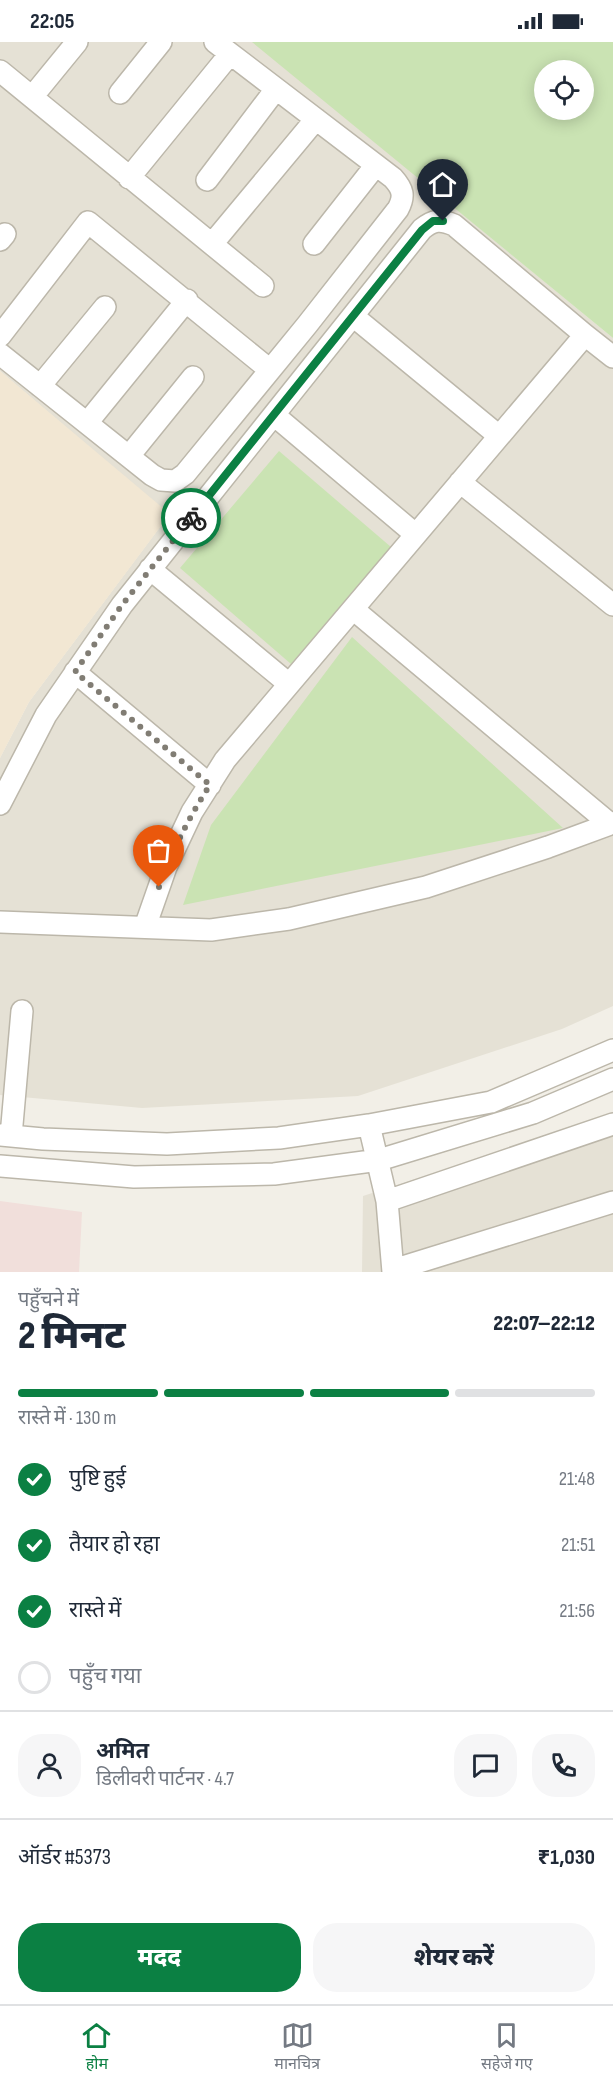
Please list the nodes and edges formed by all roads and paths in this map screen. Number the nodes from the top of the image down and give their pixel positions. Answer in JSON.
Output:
{"nodes":[{"id":1,"x":77,"y":42,"type":"edge"},
{"id":2,"x":161,"y":42,"type":"edge"},
{"id":3,"x":222,"y":48,"type":"edge"},
{"id":4,"x":0,"y":71,"type":"edge"},
{"id":5,"x":276,"y":89,"type":"junction"},
{"id":6,"x":120,"y":93,"type":"dead end"},
{"id":7,"x":32,"y":97,"type":"junction"},
{"id":8,"x":316,"y":119,"type":"junction"},
{"id":9,"x":376,"y":165,"type":"junction"},
{"id":10,"x":129,"y":178,"type":"junction"},
{"id":11,"x":207,"y":180,"type":"dead end"},
{"id":12,"x":212,"y":244,"type":"junction"},
{"id":13,"x":314,"y":244,"type":"dead end"},
{"id":14,"x":263,"y":286,"type":"dead end"},
{"id":15,"x":187,"y":300,"type":"junction"},
{"id":16,"x":105,"y":307,"type":"dead end"},
{"id":17,"x":353,"y":316,"type":"junction"},
{"id":18,"x":585,"y":335,"type":"junction"},
{"id":19,"x":0,"y":336,"type":"edge"},
{"id":20,"x":0,"y":354,"type":"edge"},
{"id":21,"x":613,"y":357,"type":"edge"},
{"id":22,"x":270,"y":370,"type":"junction"},
{"id":23,"x":194,"y":377,"type":"dead end"},
{"id":24,"x":40,"y":386,"type":"junction"},
{"id":25,"x":274,"y":415,"type":"junction"},
{"id":26,"x":87,"y":423,"type":"junction"},
{"id":27,"x":498,"y":436,"type":"junction"},
{"id":28,"x":129,"y":456,"type":"junction"},
{"id":29,"x":459,"y":482,"type":"junction"},
{"id":30,"x":415,"y":534,"type":"junction"},
{"id":31,"x":150,"y":569,"type":"junction"},
{"id":32,"x":613,"y":605,"type":"edge"},
{"id":33,"x":353,"y":609,"type":"junction"},
{"id":34,"x":75,"y":672,"type":"junction"},
{"id":35,"x":289,"y":684,"type":"junction"},
{"id":36,"x":210,"y":785,"type":"junction"},
{"id":37,"x":0,"y":804,"type":"edge"},
{"id":38,"x":611,"y":824,"type":"edge"},
{"id":39,"x":0,"y":922,"type":"edge"},
{"id":40,"x":145,"y":927,"type":"junction"},
{"id":41,"x":22,"y":1011,"type":"dead end"},
{"id":42,"x":613,"y":1050,"type":"edge"},
{"id":43,"x":613,"y":1079,"type":"edge"},
{"id":44,"x":613,"y":1124,"type":"edge"},
{"id":45,"x":369,"y":1125,"type":"junction"},
{"id":46,"x":5,"y":1135,"type":"edge"},
{"id":47,"x":379,"y":1161,"type":"junction"},
{"id":48,"x":0,"y":1166,"type":"edge"},
{"id":49,"x":387,"y":1201,"type":"junction"},
{"id":50,"x":613,"y":1202,"type":"edge"},
{"id":51,"x":393,"y":1271,"type":"edge"}],
"edges":[{"from":1,"to":7,"type":"street"},
{"from":2,"to":6,"type":"street"},
{"from":3,"to":5,"type":"street"},
{"from":3,"to":10,"type":"street"},
{"from":4,"to":7,"type":"street"},
{"from":5,"to":8,"type":"street"},
{"from":5,"to":11,"type":"street"},
{"from":7,"to":10,"type":"street"},
{"from":8,"to":9,"type":"street"},
{"from":8,"to":12,"type":"street"},
{"from":9,"to":13,"type":"street"},
{"from":9,"to":22,"type":"street"},
{"from":10,"to":12,"type":"street"},
{"from":12,"to":14,"type":"street"},
{"from":15,"to":19,"type":"street"},
{"from":15,"to":22,"type":"street"},
{"from":15,"to":26,"type":"street"},
{"from":16,"to":24,"type":"street"},
{"from":17,"to":18,"type":"street"},
{"from":17,"to":25,"type":"street"},
{"from":17,"to":27,"type":"street"},
{"from":18,"to":21,"type":"street"},
{"from":18,"to":27,"type":"street"},
{"from":20,"to":24,"type":"street"},
{"from":22,"to":28,"type":"street"},
{"from":23,"to":28,"type":"street"},
{"from":24,"to":26,"type":"street"},
{"from":25,"to":30,"type":"street"},
{"from":25,"to":31,"type":"street"},
{"from":26,"to":28,"type":"street"},
{"from":27,"to":29,"type":"street"},
{"from":29,"to":30,"type":"street"},
{"from":29,"to":32,"type":"street"},
{"from":30,"to":33,"type":"street"},
{"from":31,"to":34,"type":"street"},
{"from":31,"to":35,"type":"street"},
{"from":33,"to":35,"type":"street"},
{"from":33,"to":38,"type":"street"},
{"from":34,"to":36,"type":"street"},
{"from":34,"to":37,"type":"street"},
{"from":35,"to":36,"type":"street"},
{"from":36,"to":40,"type":"street"},
{"from":38,"to":40,"type":"street"},
{"from":39,"to":40,"type":"street"},
{"from":41,"to":46,"type":"street"},
{"from":42,"to":45,"type":"street"},
{"from":43,"to":47,"type":"street"},
{"from":44,"to":49,"type":"street"},
{"from":45,"to":46,"type":"street"},
{"from":45,"to":47,"type":"street"},
{"from":47,"to":48,"type":"street"},
{"from":47,"to":49,"type":"street"},
{"from":49,"to":51,"type":"street"},
{"from":50,"to":51,"type":"street"}]}
